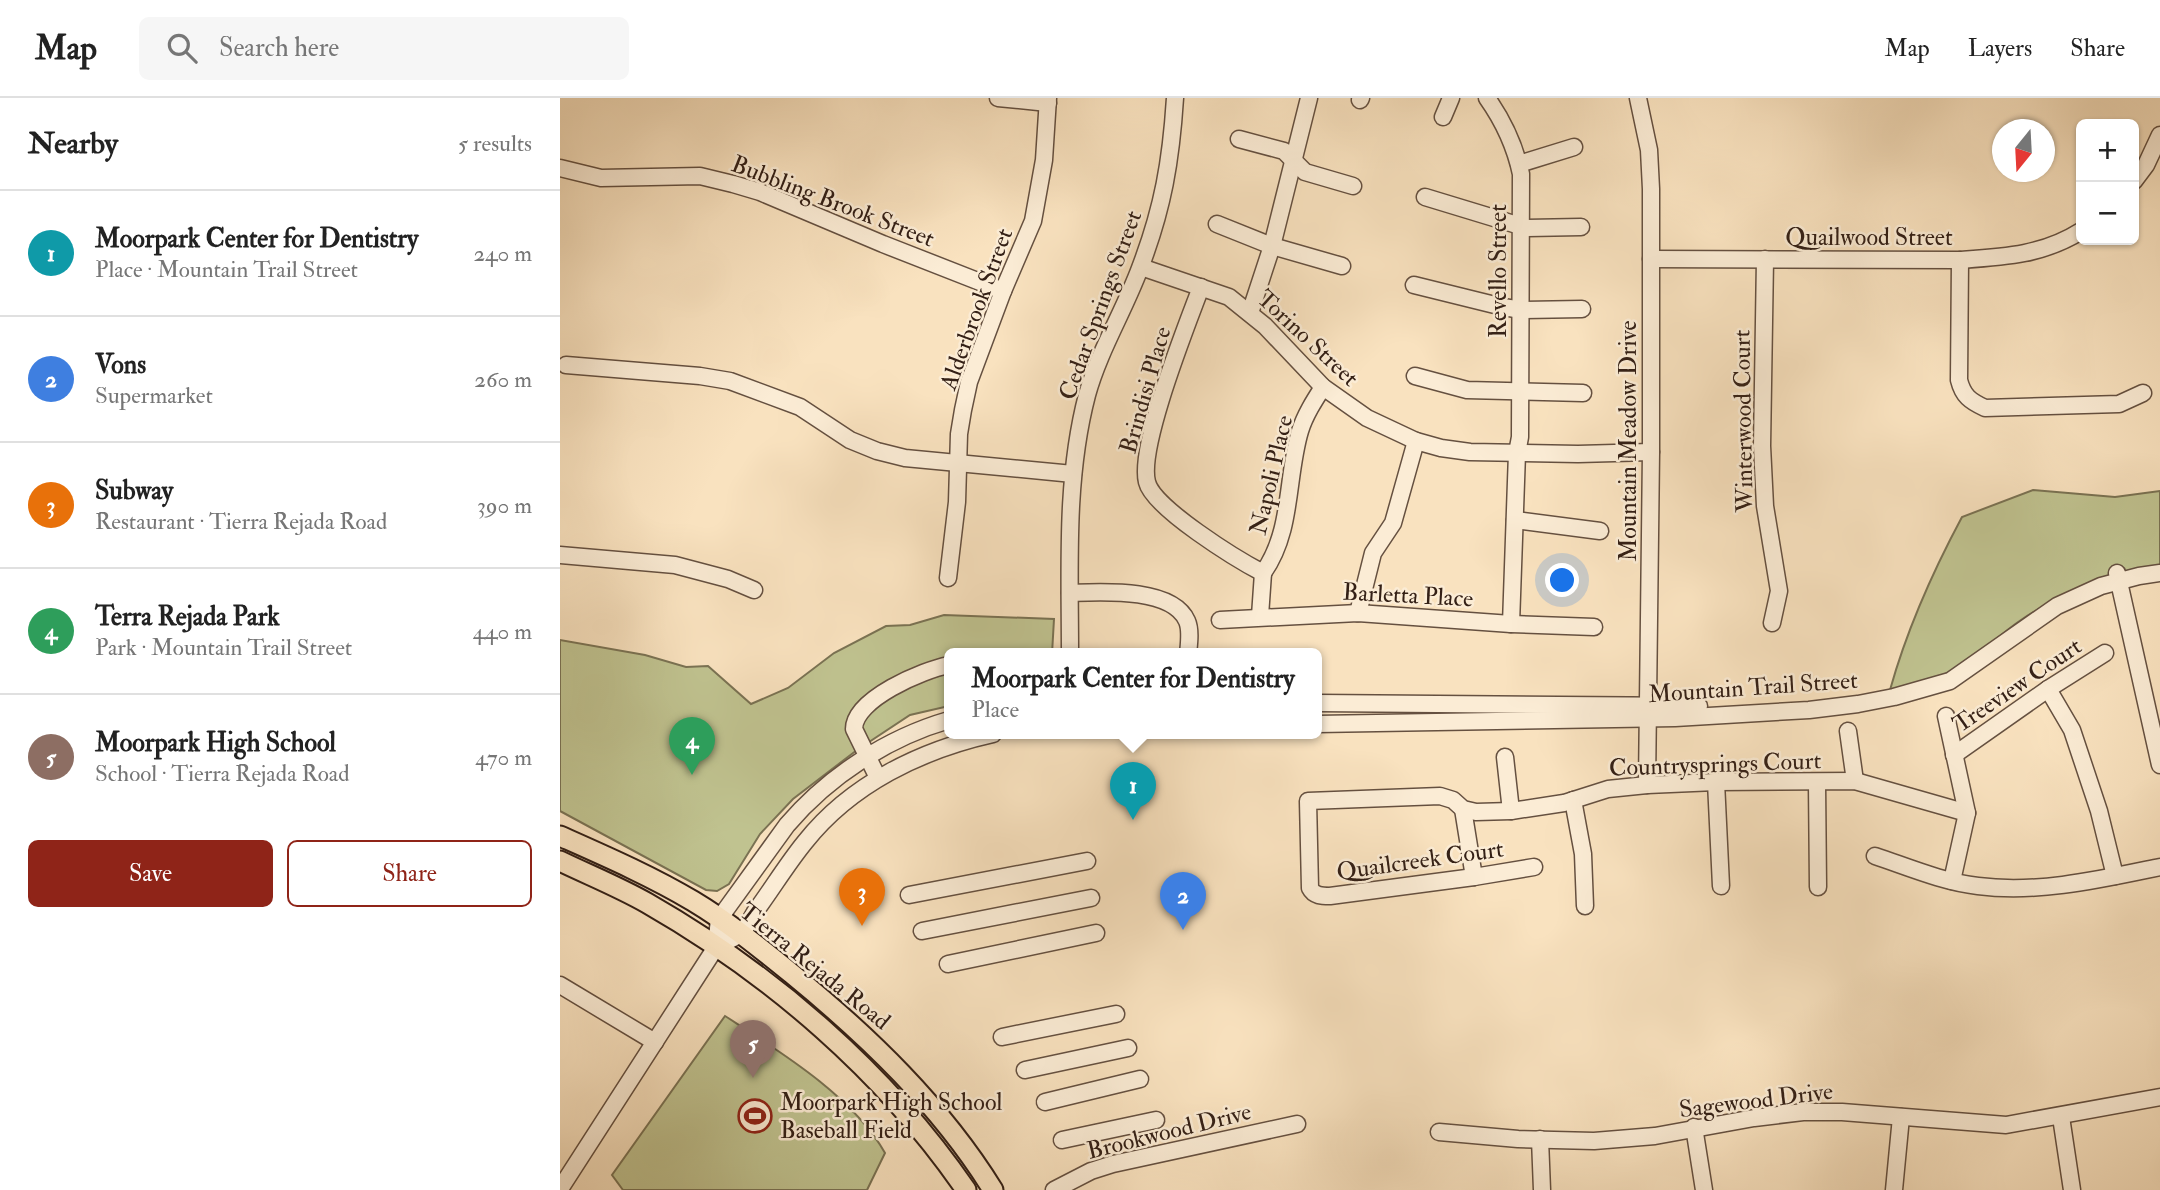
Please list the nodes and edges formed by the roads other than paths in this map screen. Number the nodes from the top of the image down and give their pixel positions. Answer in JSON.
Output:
{"nodes":[{"id":1,"x":998,"y":98,"type":"edge"},
{"id":2,"x":1175,"y":98,"type":"edge"},
{"id":3,"x":1309,"y":98,"type":"edge"},
{"id":4,"x":1451,"y":98,"type":"edge"},
{"id":5,"x":1638,"y":98,"type":"edge"},
{"id":6,"x":1489,"y":99,"type":"edge"},
{"id":7,"x":1048,"y":101,"type":"edge"},
{"id":8,"x":1443,"y":117,"type":"dead end"},
{"id":9,"x":2160,"y":135,"type":"edge"},
{"id":10,"x":1239,"y":139,"type":"dead end"},
{"id":11,"x":1574,"y":147,"type":"dead end"},
{"id":12,"x":1295,"y":160,"type":"junction"},
{"id":13,"x":1519,"y":164,"type":"junction"},
{"id":14,"x":560,"y":168,"type":"edge"},
{"id":15,"x":2139,"y":174,"type":"edge"},
{"id":16,"x":1353,"y":186,"type":"dead end"},
{"id":17,"x":1425,"y":197,"type":"dead end"},
{"id":18,"x":1217,"y":224,"type":"dead end"},
{"id":19,"x":1522,"y":225,"type":"junction"},
{"id":20,"x":1581,"y":227,"type":"dead end"},
{"id":21,"x":2076,"y":233,"type":"edge"},
{"id":22,"x":1272,"y":246,"type":"junction"},
{"id":23,"x":1651,"y":259,"type":"junction"},
{"id":24,"x":1765,"y":259,"type":"junction"},
{"id":25,"x":1960,"y":260,"type":"junction"},
{"id":26,"x":1342,"y":266,"type":"dead end"},
{"id":27,"x":1141,"y":267,"type":"junction"},
{"id":28,"x":1414,"y":285,"type":"dead end"},
{"id":29,"x":1200,"y":286,"type":"junction"},
{"id":30,"x":1003,"y":291,"type":"junction"},
{"id":31,"x":1583,"y":309,"type":"dead end"},
{"id":32,"x":1521,"y":310,"type":"junction"},
{"id":33,"x":1250,"y":313,"type":"junction"},
{"id":34,"x":566,"y":365,"type":"dead end"},
{"id":35,"x":1415,"y":376,"type":"dead end"},
{"id":36,"x":1323,"y":387,"type":"junction"},
{"id":37,"x":1520,"y":392,"type":"junction"},
{"id":38,"x":1583,"y":393,"type":"dead end"},
{"id":39,"x":2143,"y":393,"type":"dead end"},
{"id":40,"x":1416,"y":440,"type":"junction"},
{"id":41,"x":1651,"y":452,"type":"junction"},
{"id":42,"x":1517,"y":453,"type":"junction"},
{"id":43,"x":958,"y":463,"type":"junction"},
{"id":44,"x":1073,"y":474,"type":"junction"},
{"id":45,"x":1514,"y":520,"type":"junction"},
{"id":46,"x":1600,"y":531,"type":"dead end"},
{"id":47,"x":560,"y":555,"type":"edge"},
{"id":48,"x":2160,"y":565,"type":"edge"},
{"id":49,"x":1263,"y":573,"type":"junction"},
{"id":50,"x":2160,"y":573,"type":"edge"},
{"id":51,"x":2118,"y":577,"type":"junction"},
{"id":52,"x":948,"y":578,"type":"dead end"},
{"id":53,"x":754,"y":590,"type":"dead end"},
{"id":54,"x":1070,"y":593,"type":"junction"},
{"id":55,"x":1358,"y":613,"type":"junction"},
{"id":56,"x":1260,"y":616,"type":"junction"},
{"id":57,"x":1220,"y":620,"type":"dead end"},
{"id":58,"x":1772,"y":623,"type":"dead end"},
{"id":59,"x":1511,"y":624,"type":"junction"},
{"id":60,"x":1594,"y":626,"type":"dead end"},
{"id":61,"x":1070,"y":648,"type":"edge"},
{"id":62,"x":1188,"y":648,"type":"edge"},
{"id":63,"x":2105,"y":653,"type":"dead end"},
{"id":64,"x":944,"y":667,"type":"edge"},
{"id":65,"x":2160,"y":680,"type":"edge"},
{"id":66,"x":2143,"y":683,"type":"junction"},
{"id":67,"x":2048,"y":689,"type":"junction"},
{"id":68,"x":1322,"y":703,"type":"edge"},
{"id":69,"x":1648,"y":712,"type":"junction"},
{"id":70,"x":1946,"y":716,"type":"dead end"},
{"id":71,"x":944,"y":722,"type":"edge"},
{"id":72,"x":1322,"y":724,"type":"edge"},
{"id":73,"x":1848,"y":731,"type":"dead end"},
{"id":74,"x":2156,"y":731,"type":"edge"},
{"id":75,"x":976,"y":739,"type":"edge"},
{"id":76,"x":1954,"y":755,"type":"junction"},
{"id":77,"x":868,"y":756,"type":"junction"},
{"id":78,"x":1505,"y":757,"type":"dead end"},
{"id":79,"x":2160,"y":765,"type":"edge"},
{"id":80,"x":878,"y":778,"type":"junction"},
{"id":81,"x":1855,"y":781,"type":"junction"},
{"id":82,"x":1716,"y":782,"type":"junction"},
{"id":83,"x":1817,"y":783,"type":"junction"},
{"id":84,"x":1647,"y":785,"type":"junction"},
{"id":85,"x":1573,"y":800,"type":"junction"},
{"id":86,"x":1463,"y":809,"type":"junction"},
{"id":87,"x":1511,"y":811,"type":"junction"},
{"id":88,"x":1967,"y":814,"type":"junction"},
{"id":89,"x":560,"y":836,"type":"edge"},
{"id":90,"x":1875,"y":856,"type":"dead end"},
{"id":91,"x":1087,"y":861,"type":"dead end"},
{"id":92,"x":560,"y":862,"type":"edge"},
{"id":93,"x":1534,"y":867,"type":"dead end"},
{"id":94,"x":2160,"y":867,"type":"edge"},
{"id":95,"x":2115,"y":876,"type":"junction"},
{"id":96,"x":1474,"y":877,"type":"junction"},
{"id":97,"x":1952,"y":881,"type":"junction"},
{"id":98,"x":1721,"y":886,"type":"dead end"},
{"id":99,"x":1818,"y":887,"type":"dead end"},
{"id":100,"x":1312,"y":893,"type":"joint"},
{"id":101,"x":909,"y":895,"type":"dead end"},
{"id":102,"x":1091,"y":898,"type":"dead end"},
{"id":103,"x":1585,"y":906,"type":"dead end"},
{"id":104,"x":719,"y":919,"type":"junction"},
{"id":105,"x":922,"y":931,"type":"dead end"},
{"id":106,"x":1096,"y":933,"type":"dead end"},
{"id":107,"x":740,"y":934,"type":"junction"},
{"id":108,"x":716,"y":947,"type":"junction"},
{"id":109,"x":948,"y":964,"type":"dead end"},
{"id":110,"x":560,"y":985,"type":"edge"},
{"id":111,"x":1116,"y":1014,"type":"dead end"},
{"id":112,"x":1002,"y":1037,"type":"dead end"},
{"id":113,"x":655,"y":1042,"type":"junction"},
{"id":114,"x":1128,"y":1048,"type":"dead end"},
{"id":115,"x":1025,"y":1070,"type":"dead end"},
{"id":116,"x":1140,"y":1079,"type":"dead end"},
{"id":117,"x":2160,"y":1097,"type":"edge"},
{"id":118,"x":1045,"y":1102,"type":"dead end"},
{"id":119,"x":1901,"y":1117,"type":"junction"},
{"id":120,"x":2061,"y":1117,"type":"junction"},
{"id":121,"x":1156,"y":1120,"type":"dead end"},
{"id":122,"x":1297,"y":1124,"type":"dead end"},
{"id":123,"x":1695,"y":1127,"type":"junction"},
{"id":124,"x":1439,"y":1132,"type":"dead end"},
{"id":125,"x":1540,"y":1139,"type":"junction"},
{"id":126,"x":1062,"y":1140,"type":"dead end"},
{"id":127,"x":564,"y":1187,"type":"edge"},
{"id":128,"x":966,"y":1190,"type":"edge"},
{"id":129,"x":993,"y":1190,"type":"edge"},
{"id":130,"x":1054,"y":1190,"type":"edge"},
{"id":131,"x":1542,"y":1190,"type":"edge"},
{"id":132,"x":1704,"y":1190,"type":"edge"},
{"id":133,"x":1894,"y":1190,"type":"edge"},
{"id":134,"x":2072,"y":1190,"type":"edge"}],
"edges":[{"from":1,"to":7,"type":"street"},
{"from":2,"to":27,"type":"street","name":"Cedar Springs Street"},
{"from":3,"to":12,"type":"street"},
{"from":4,"to":8,"type":"street"},
{"from":5,"to":23,"type":"street","name":"Mountain Meadow Drive"},
{"from":6,"to":13,"type":"street","name":"Revello Street"},
{"from":7,"to":30,"type":"street","name":"Alderbrook Street"},
{"from":9,"to":15,"type":"street"},
{"from":10,"to":12,"type":"street"},
{"from":11,"to":13,"type":"street"},
{"from":12,"to":16,"type":"street"},
{"from":12,"to":22,"type":"street"},
{"from":13,"to":19,"type":"street","name":"Revello Street"},
{"from":14,"to":30,"type":"street","name":"Bubbling Brook Street"},
{"from":17,"to":19,"type":"street"},
{"from":18,"to":22,"type":"street"},
{"from":19,"to":20,"type":"street"},
{"from":19,"to":32,"type":"street","name":"Revello Street"},
{"from":21,"to":25,"type":"street","name":"Quailwood Street"},
{"from":22,"to":26,"type":"street"},
{"from":22,"to":33,"type":"street"},
{"from":23,"to":24,"type":"street","name":"Quailwood Street"},
{"from":23,"to":41,"type":"street","name":"Mountain Meadow Drive"},
{"from":24,"to":25,"type":"street","name":"Quailwood Street"},
{"from":24,"to":58,"type":"street","name":"Winterwood Court"},
{"from":25,"to":39,"type":"street"},
{"from":27,"to":29,"type":"street","name":"Torino Street"},
{"from":27,"to":44,"type":"street","name":"Cedar Springs Street"},
{"from":28,"to":32,"type":"street"},
{"from":29,"to":33,"type":"street","name":"Torino Street"},
{"from":29,"to":49,"type":"street","name":"Brindisi Place"},
{"from":30,"to":43,"type":"street","name":"Alderbrook Street"},
{"from":31,"to":32,"type":"street"},
{"from":32,"to":37,"type":"street","name":"Revello Street"},
{"from":33,"to":36,"type":"street","name":"Torino Street"},
{"from":34,"to":43,"type":"street"},
{"from":35,"to":37,"type":"street"},
{"from":36,"to":40,"type":"street","name":"Torino Street"},
{"from":36,"to":49,"type":"street","name":"Napoli Place"},
{"from":37,"to":38,"type":"street"},
{"from":37,"to":42,"type":"street","name":"Revello Street"},
{"from":40,"to":42,"type":"street","name":"Torino Street"},
{"from":40,"to":55,"type":"street"},
{"from":41,"to":42,"type":"street","name":"Torino Street"},
{"from":41,"to":69,"type":"street","name":"Mountain Meadow Drive"},
{"from":42,"to":45,"type":"street","name":"Revello Street"},
{"from":43,"to":44,"type":"street"},
{"from":43,"to":52,"type":"street","name":"Alderbrook Street"},
{"from":44,"to":54,"type":"street","name":"Cedar Springs Street"},
{"from":45,"to":46,"type":"street"},
{"from":45,"to":59,"type":"street","name":"Revello Street"},
{"from":47,"to":53,"type":"street"},
{"from":48,"to":51,"type":"street","name":"Mountain Trail Street"},
{"from":49,"to":56,"type":"street"},
{"from":50,"to":51,"type":"street","name":"Mountain Trail Street"},
{"from":51,"to":66,"type":"street"},
{"from":51,"to":69,"type":"street","name":"Mountain Trail Street"},
{"from":54,"to":61,"type":"street","name":"Cedar Springs Street"},
{"from":54,"to":62,"type":"street"},
{"from":55,"to":56,"type":"street","name":"Barletta Place"},
{"from":55,"to":59,"type":"street","name":"Barletta Place"},
{"from":56,"to":57,"type":"street","name":"Barletta Place"},
{"from":59,"to":60,"type":"street","name":"Barletta Place"},
{"from":63,"to":67,"type":"street","name":"Treeview Court"},
{"from":64,"to":77,"type":"street"},
{"from":65,"to":66,"type":"street"},
{"from":66,"to":74,"type":"street"},
{"from":67,"to":76,"type":"street","name":"Treeview Court"},
{"from":67,"to":95,"type":"street"},
{"from":68,"to":69,"type":"street","name":"Mountain Trail Street"},
{"from":69,"to":72,"type":"street","name":"Mountain Trail Street"},
{"from":69,"to":84,"type":"street","name":"Mountain Meadow Drive"},
{"from":70,"to":76,"type":"street"},
{"from":71,"to":77,"type":"street"},
{"from":73,"to":81,"type":"street"},
{"from":74,"to":79,"type":"street"},
{"from":75,"to":80,"type":"street"},
{"from":76,"to":88,"type":"street"},
{"from":77,"to":80,"type":"street"},
{"from":77,"to":104,"type":"street"},
{"from":78,"to":87,"type":"street"},
{"from":80,"to":107,"type":"street"},
{"from":81,"to":83,"type":"street","name":"Countrysprings Court"},
{"from":81,"to":88,"type":"street","name":"Countrysprings Court"},
{"from":82,"to":83,"type":"street","name":"Countrysprings Court"},
{"from":82,"to":84,"type":"street","name":"Countrysprings Court"},
{"from":82,"to":98,"type":"street"},
{"from":83,"to":99,"type":"street"},
{"from":84,"to":85,"type":"street","name":"Countrysprings Court"},
{"from":85,"to":87,"type":"street","name":"Countrysprings Court"},
{"from":85,"to":103,"type":"street"},
{"from":86,"to":87,"type":"street","name":"Countrysprings Court"},
{"from":86,"to":96,"type":"street"},
{"from":86,"to":100,"type":"street","name":"Countrysprings Court"},
{"from":88,"to":97,"type":"street"},
{"from":89,"to":104,"type":"main road","name":"Tierra Rejada Road"},
{"from":90,"to":97,"type":"street"},
{"from":91,"to":101,"type":"street"},
{"from":92,"to":108,"type":"main road","name":"Tierra Rejada Road"},
{"from":93,"to":96,"type":"street","name":"Quailcreek Court"},
{"from":94,"to":95,"type":"street"},
{"from":95,"to":97,"type":"street"},
{"from":96,"to":100,"type":"street","name":"Quailcreek Court"},
{"from":102,"to":105,"type":"street"},
{"from":104,"to":107,"type":"main road","name":"Tierra Rejada Road"},
{"from":104,"to":108,"type":"street"},
{"from":106,"to":109,"type":"street"},
{"from":107,"to":108,"type":"street"},
{"from":107,"to":129,"type":"main road","name":"Tierra Rejada Road"},
{"from":108,"to":113,"type":"street"},
{"from":108,"to":128,"type":"main road","name":"Tierra Rejada Road"},
{"from":110,"to":113,"type":"street"},
{"from":111,"to":112,"type":"street"},
{"from":113,"to":127,"type":"street"},
{"from":114,"to":115,"type":"street"},
{"from":116,"to":118,"type":"street"},
{"from":117,"to":120,"type":"street","name":"Sagewood Drive"},
{"from":119,"to":120,"type":"street","name":"Sagewood Drive"},
{"from":119,"to":123,"type":"street","name":"Sagewood Drive"},
{"from":119,"to":133,"type":"street"},
{"from":120,"to":134,"type":"street"},
{"from":121,"to":126,"type":"street"},
{"from":122,"to":130,"type":"street","name":"Brookwood Drive"},
{"from":123,"to":125,"type":"street","name":"Sagewood Drive"},
{"from":123,"to":132,"type":"street"},
{"from":124,"to":125,"type":"street","name":"Sagewood Drive"},
{"from":125,"to":131,"type":"street"}]}
